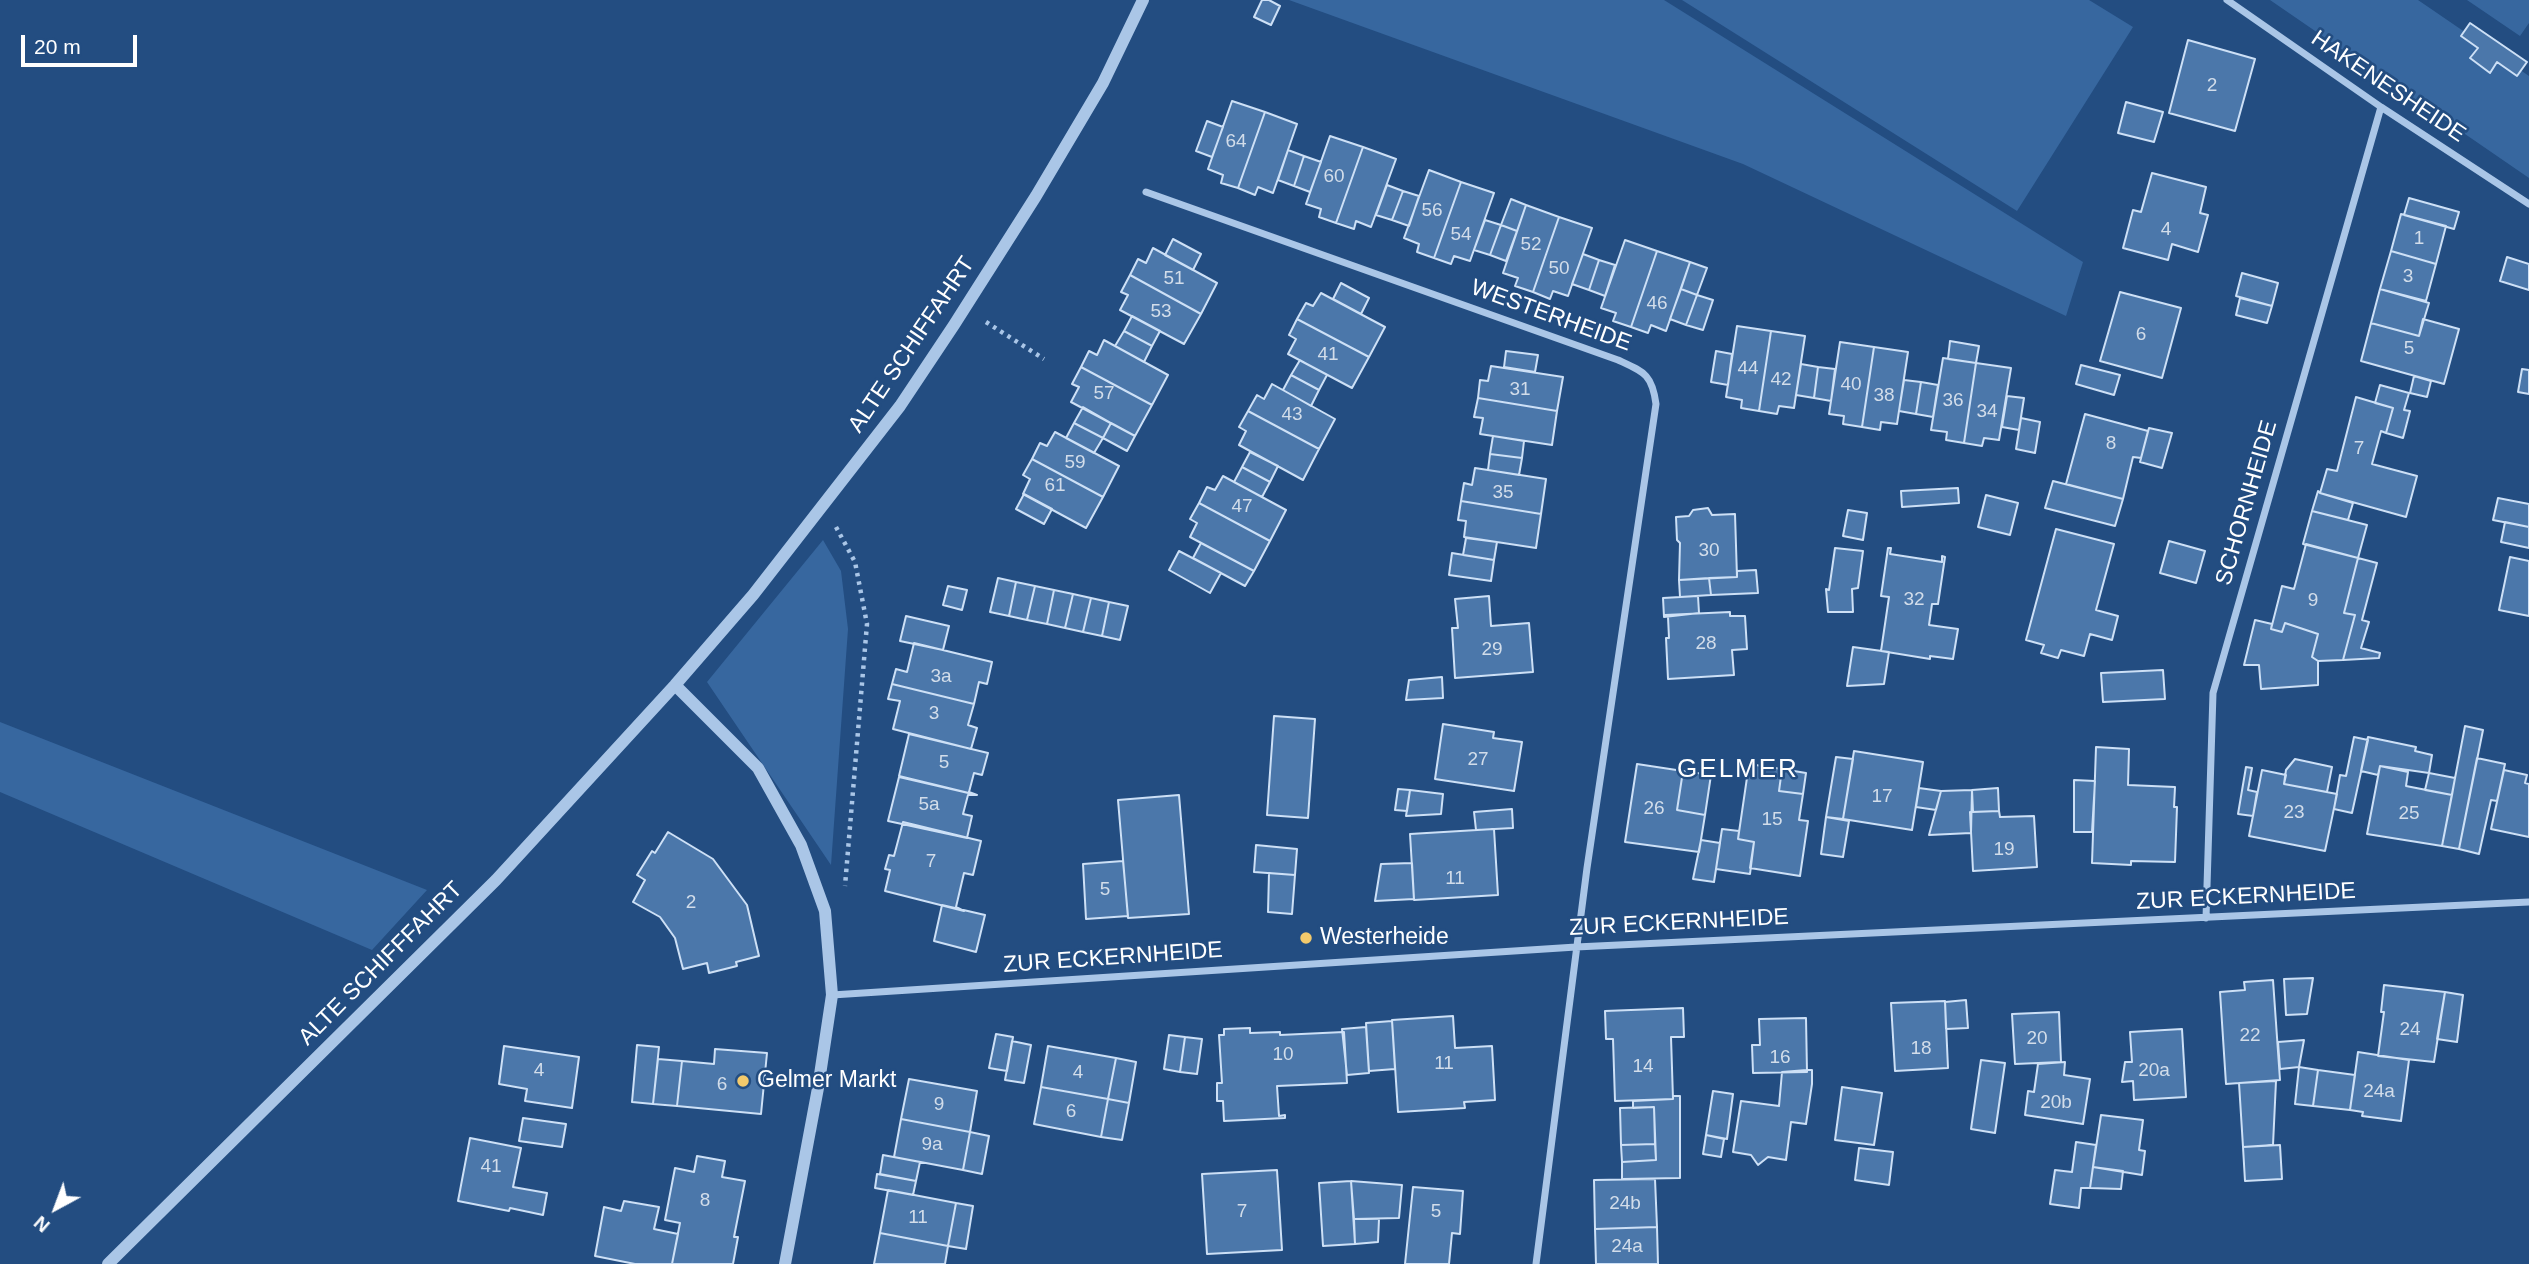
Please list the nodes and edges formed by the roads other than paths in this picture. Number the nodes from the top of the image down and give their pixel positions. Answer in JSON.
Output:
{"nodes":[{"id":1,"x":1143,"y":0,"type":"edge"},
{"id":2,"x":2227,"y":0,"type":"edge"},
{"id":3,"x":2381,"y":107,"type":"junction"},
{"id":4,"x":1146,"y":192,"type":"dead end"},
{"id":5,"x":2529,"y":204,"type":"edge"},
{"id":6,"x":675,"y":685,"type":"junction"},
{"id":7,"x":2529,"y":902,"type":"edge"},
{"id":8,"x":2206,"y":918,"type":"junction"},
{"id":9,"x":1576,"y":947,"type":"junction"},
{"id":10,"x":832,"y":995,"type":"junction"},
{"id":11,"x":108,"y":1264,"type":"edge"},
{"id":12,"x":785,"y":1264,"type":"edge"},
{"id":13,"x":1536,"y":1264,"type":"edge"}],
"edges":[{"from":1,"to":6,"type":"street","name":"ALTE SCHIFFAHRT"},
{"from":2,"to":3,"type":"street","name":"HAKENESHEIDE"},
{"from":3,"to":5,"type":"street","name":"HAKENESHEIDE"},
{"from":3,"to":8,"type":"street","name":"SCHORNHEIDE"},
{"from":4,"to":9,"type":"street","name":"WESTERHEIDE"},
{"from":6,"to":10,"type":"street"},
{"from":6,"to":11,"type":"street","name":"ALTE SCHIFFFAHRT"},
{"from":7,"to":8,"type":"street","name":"ZUR ECKERNHEIDE"},
{"from":8,"to":9,"type":"street","name":"ZUR ECKERNHEIDE"},
{"from":9,"to":10,"type":"street","name":"ZUR ECKERNHEIDE"},
{"from":9,"to":13,"type":"street","name":"WESTERHEIDE"},
{"from":10,"to":12,"type":"street"}]}
